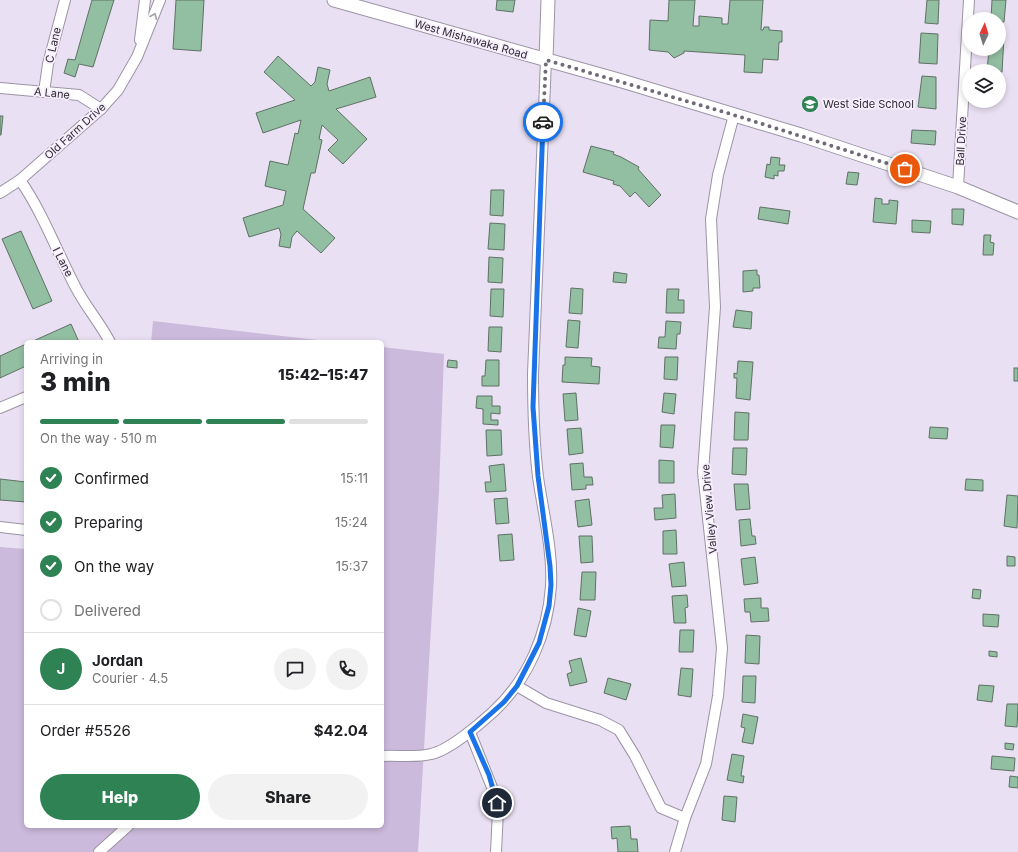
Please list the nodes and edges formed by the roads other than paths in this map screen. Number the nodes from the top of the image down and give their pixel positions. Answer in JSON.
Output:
{"nodes":[{"id":1,"x":65,"y":0,"type":"edge"},
{"id":2,"x":145,"y":0,"type":"edge"},
{"id":3,"x":160,"y":0,"type":"edge"},
{"id":4,"x":334,"y":0,"type":"edge"},
{"id":5,"x":548,"y":0,"type":"edge"},
{"id":6,"x":969,"y":0,"type":"edge"},
{"id":7,"x":136,"y":57,"type":"junction"},
{"id":8,"x":546,"y":60,"type":"junction"},
{"id":9,"x":0,"y":88,"type":"edge"},
{"id":10,"x":44,"y":92,"type":"junction"},
{"id":11,"x":101,"y":109,"type":"junction"},
{"id":12,"x":734,"y":115,"type":"junction"},
{"id":13,"x":20,"y":180,"type":"junction"},
{"id":14,"x":958,"y":187,"type":"junction"},
{"id":15,"x":0,"y":193,"type":"edge"},
{"id":16,"x":1018,"y":212,"type":"edge"},
{"id":17,"x":109,"y":340,"type":"edge"},
{"id":18,"x":24,"y":398,"type":"edge"},
{"id":19,"x":0,"y":408,"type":"edge"},
{"id":20,"x":0,"y":527,"type":"edge"},
{"id":21,"x":24,"y":530,"type":"edge"},
{"id":22,"x":517,"y":686,"type":"junction"},
{"id":23,"x":470,"y":732,"type":"junction"},
{"id":24,"x":384,"y":756,"type":"edge"},
{"id":25,"x":685,"y":818,"type":"junction"},
{"id":26,"x":126,"y":828,"type":"edge"},
{"id":27,"x":99,"y":852,"type":"edge"},
{"id":28,"x":496,"y":852,"type":"edge"},
{"id":29,"x":676,"y":852,"type":"edge"}],
"edges":[{"from":1,"to":10,"type":"street","name":"C Lane"},
{"from":2,"to":7,"type":"street","name":"Old Farm Drive"},
{"from":7,"to":3,"type":"street","name":"Old Farm Drive","one_way":true},
{"from":4,"to":8,"type":"main road","name":"West Mishawaka Road"},
{"from":5,"to":8,"type":"main road"},
{"from":6,"to":14,"type":"street","name":"Ball Drive"},
{"from":7,"to":11,"type":"street","name":"Old Farm Drive"},
{"from":8,"to":12,"type":"main road","name":"West Mishawaka Road"},
{"from":8,"to":22,"type":"street"},
{"from":9,"to":10,"type":"street","name":"A Lane"},
{"from":10,"to":11,"type":"street","name":"A Lane"},
{"from":11,"to":13,"type":"street","name":"Old Farm Drive"},
{"from":12,"to":14,"type":"main road","name":"West Mishawaka Road"},
{"from":12,"to":25,"type":"street","name":"Valley View Drive"},
{"from":13,"to":15,"type":"street","name":"Old Farm Drive"},
{"from":13,"to":17,"type":"street","name":"I Lane"},
{"from":14,"to":16,"type":"main road","name":"West Mishawaka Road"},
{"from":18,"to":19,"type":"street"},
{"from":20,"to":21,"type":"street"},
{"from":22,"to":23,"type":"street"},
{"from":22,"to":25,"type":"street"},
{"from":23,"to":24,"type":"street"},
{"from":23,"to":28,"type":"street"},
{"from":25,"to":29,"type":"street","name":"Valley View Drive"},
{"from":26,"to":27,"type":"street"}]}
